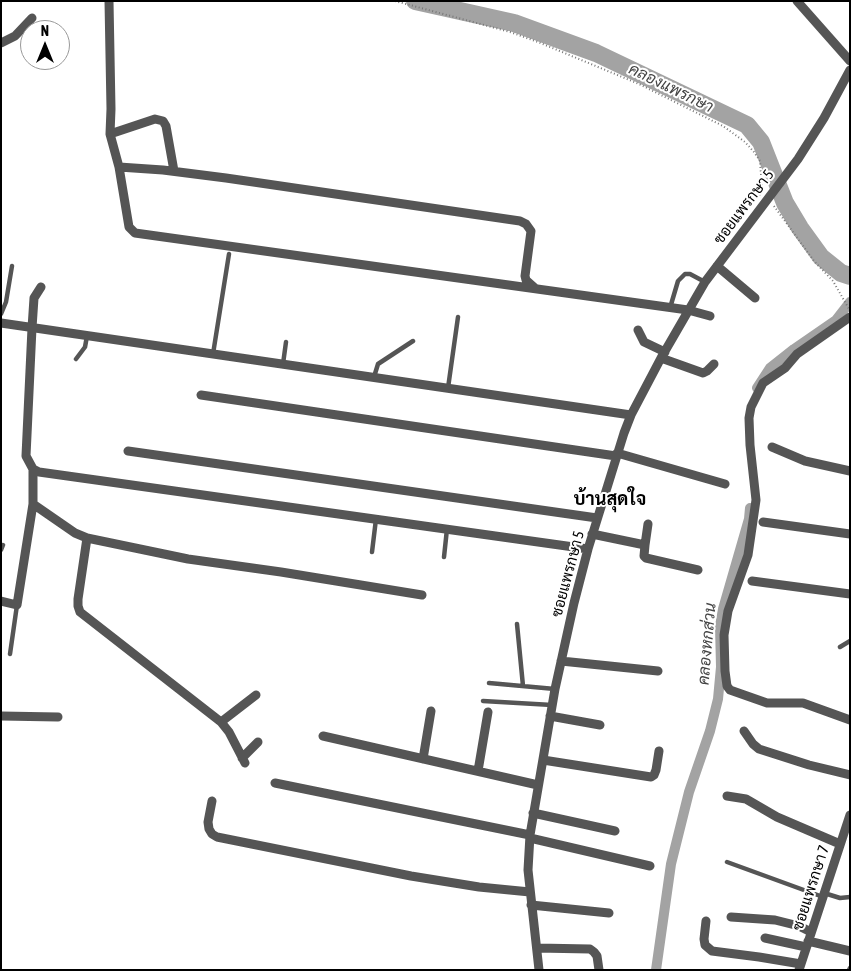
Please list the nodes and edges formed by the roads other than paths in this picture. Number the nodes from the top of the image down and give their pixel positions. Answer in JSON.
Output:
{"nodes":[{"id":1,"x":109,"y":1,"type":"edge"},
{"id":2,"x":797,"y":1,"type":"edge"},
{"id":3,"x":32,"y":18,"type":"dead end"},
{"id":4,"x":2,"y":45,"type":"edge"},
{"id":5,"x":850,"y":61,"type":"edge"},
{"id":6,"x":850,"y":70,"type":"edge"},
{"id":7,"x":110,"y":134,"type":"junction"},
{"id":8,"x":118,"y":168,"type":"junction"},
{"id":9,"x":174,"y":171,"type":"junction"},
{"id":10,"x":229,"y":254,"type":"dead end"},
{"id":11,"x":12,"y":266,"type":"dead end"},
{"id":12,"x":717,"y":266,"type":"junction"},
{"id":13,"x":705,"y":282,"type":"junction"},
{"id":14,"x":41,"y":287,"type":"dead end"},
{"id":15,"x":535,"y":288,"type":"junction"},
{"id":16,"x":755,"y":298,"type":"dead end"},
{"id":17,"x":670,"y":308,"type":"junction"},
{"id":18,"x":688,"y":310,"type":"junction"},
{"id":19,"x":1,"y":314,"type":"edge"},
{"id":20,"x":710,"y":316,"type":"dead end"},
{"id":21,"x":458,"y":317,"type":"dead end"},
{"id":22,"x":850,"y":317,"type":"edge"},
{"id":23,"x":1,"y":322,"type":"edge"},
{"id":24,"x":32,"y":328,"type":"junction"},
{"id":25,"x":638,"y":330,"type":"dead end"},
{"id":26,"x":87,"y":336,"type":"junction"},
{"id":27,"x":413,"y":341,"type":"dead end"},
{"id":28,"x":286,"y":342,"type":"dead end"},
{"id":29,"x":213,"y":354,"type":"junction"},
{"id":30,"x":663,"y":355,"type":"junction"},
{"id":31,"x":76,"y":359,"type":"dead end"},
{"id":32,"x":283,"y":364,"type":"junction"},
{"id":33,"x":714,"y":364,"type":"dead end"},
{"id":34,"x":374,"y":377,"type":"junction"},
{"id":35,"x":448,"y":388,"type":"junction"},
{"id":36,"x":202,"y":395,"type":"dead end"},
{"id":37,"x":631,"y":415,"type":"junction"},
{"id":38,"x":772,"y":447,"type":"dead end"},
{"id":39,"x":128,"y":451,"type":"dead end"},
{"id":40,"x":617,"y":455,"type":"junction"},
{"id":41,"x":33,"y":469,"type":"junction"},
{"id":42,"x":850,"y":471,"type":"edge"},
{"id":43,"x":725,"y":484,"type":"dead end"},
{"id":44,"x":33,"y":504,"type":"junction"},
{"id":45,"x":597,"y":518,"type":"junction"},
{"id":46,"x":376,"y":520,"type":"junction"},
{"id":47,"x":763,"y":522,"type":"dead end"},
{"id":48,"x":648,"y":524,"type":"dead end"},
{"id":49,"x":447,"y":529,"type":"junction"},
{"id":50,"x":592,"y":534,"type":"junction"},
{"id":51,"x":850,"y":534,"type":"edge"},
{"id":52,"x":87,"y":538,"type":"junction"},
{"id":53,"x":645,"y":545,"type":"junction"},
{"id":54,"x":588,"y":549,"type":"junction"},
{"id":55,"x":372,"y":552,"type":"dead end"},
{"id":56,"x":444,"y":557,"type":"dead end"},
{"id":57,"x":698,"y":570,"type":"dead end"},
{"id":58,"x":752,"y":581,"type":"dead end"},
{"id":59,"x":850,"y":594,"type":"edge"},
{"id":60,"x":422,"y":595,"type":"dead end"},
{"id":61,"x":1,"y":600,"type":"edge"},
{"id":62,"x":17,"y":605,"type":"junction"},
{"id":63,"x":517,"y":624,"type":"dead end"},
{"id":64,"x":850,"y":641,"type":"edge"},
{"id":65,"x":840,"y":647,"type":"dead end"},
{"id":66,"x":10,"y":654,"type":"dead end"},
{"id":67,"x":561,"y":661,"type":"junction"},
{"id":68,"x":658,"y":671,"type":"dead end"},
{"id":69,"x":489,"y":682,"type":"dead end"},
{"id":70,"x":523,"y":686,"type":"junction"},
{"id":71,"x":555,"y":689,"type":"junction"},
{"id":72,"x":256,"y":695,"type":"dead end"},
{"id":73,"x":483,"y":701,"type":"dead end"},
{"id":74,"x":552,"y":705,"type":"junction"},
{"id":75,"x":430,"y":711,"type":"dead end"},
{"id":76,"x":488,"y":712,"type":"dead end"},
{"id":77,"x":1,"y":716,"type":"edge"},
{"id":78,"x":550,"y":716,"type":"junction"},
{"id":79,"x":58,"y":717,"type":"dead end"},
{"id":80,"x":224,"y":720,"type":"junction"},
{"id":81,"x":850,"y":720,"type":"edge"},
{"id":82,"x":600,"y":725,"type":"dead end"},
{"id":83,"x":744,"y":731,"type":"dead end"},
{"id":84,"x":323,"y":736,"type":"dead end"},
{"id":85,"x":258,"y":742,"type":"dead end"},
{"id":86,"x":659,"y":751,"type":"dead end"},
{"id":87,"x":422,"y":759,"type":"junction"},
{"id":88,"x":542,"y":760,"type":"junction"},
{"id":89,"x":478,"y":772,"type":"junction"},
{"id":90,"x":850,"y":775,"type":"edge"},
{"id":91,"x":275,"y":783,"type":"dead end"},
{"id":92,"x":538,"y":785,"type":"junction"},
{"id":93,"x":727,"y":796,"type":"dead end"},
{"id":94,"x":212,"y":801,"type":"dead end"},
{"id":95,"x":533,"y":813,"type":"junction"},
{"id":96,"x":850,"y":815,"type":"edge"},
{"id":97,"x":615,"y":832,"type":"dead end"},
{"id":98,"x":530,"y":837,"type":"junction"},
{"id":99,"x":844,"y":839,"type":"edge"},
{"id":100,"x":727,"y":862,"type":"dead end"},
{"id":101,"x":650,"y":866,"type":"dead end"},
{"id":102,"x":530,"y":892,"type":"junction"},
{"id":103,"x":823,"y":895,"type":"junction"},
{"id":104,"x":850,"y":897,"type":"edge"},
{"id":105,"x":531,"y":905,"type":"junction"},
{"id":106,"x":610,"y":913,"type":"dead end"},
{"id":107,"x":731,"y":917,"type":"dead end"},
{"id":108,"x":706,"y":921,"type":"dead end"},
{"id":109,"x":765,"y":938,"type":"dead end"},
{"id":110,"x":809,"y":940,"type":"junction"},
{"id":111,"x":537,"y":948,"type":"junction"},
{"id":112,"x":850,"y":951,"type":"edge"},
{"id":113,"x":800,"y":967,"type":"edge"},
{"id":114,"x":538,"y":970,"type":"edge"},
{"id":115,"x":599,"y":970,"type":"edge"}],
"edges":[{"from":1,"to":7,"type":"street"},
{"from":2,"to":5,"type":"street"},
{"from":3,"to":4,"type":"street"},
{"from":6,"to":12,"type":"street","name":"ซอยแพรกษา 5"},
{"from":7,"to":8,"type":"street"},
{"from":7,"to":9,"type":"street"},
{"from":8,"to":9,"type":"street"},
{"from":8,"to":15,"type":"street"},
{"from":9,"to":15,"type":"street"},
{"from":10,"to":29,"type":"lane"},
{"from":11,"to":19,"type":"lane"},
{"from":12,"to":13,"type":"street","name":"ซอยแพรกษา 5"},
{"from":12,"to":16,"type":"street"},
{"from":13,"to":17,"type":"lane"},
{"from":13,"to":18,"type":"street","name":"ซอยแพรกษา 5"},
{"from":14,"to":24,"type":"street"},
{"from":15,"to":17,"type":"street"},
{"from":17,"to":18,"type":"street"},
{"from":18,"to":20,"type":"street"},
{"from":18,"to":30,"type":"street","name":"ซอยแพรกษา 5"},
{"from":21,"to":35,"type":"lane"},
{"from":22,"to":81,"type":"street"},
{"from":23,"to":24,"type":"street"},
{"from":24,"to":26,"type":"street"},
{"from":24,"to":41,"type":"street"},
{"from":25,"to":30,"type":"street"},
{"from":26,"to":29,"type":"street"},
{"from":26,"to":31,"type":"lane"},
{"from":27,"to":34,"type":"lane"},
{"from":28,"to":32,"type":"lane"},
{"from":29,"to":32,"type":"street"},
{"from":30,"to":33,"type":"street"},
{"from":30,"to":37,"type":"street","name":"ซอยแพรกษา 5"},
{"from":32,"to":34,"type":"street"},
{"from":34,"to":35,"type":"street"},
{"from":35,"to":37,"type":"street"},
{"from":36,"to":40,"type":"street"},
{"from":37,"to":40,"type":"street","name":"ซอยแพรกษา 5"},
{"from":38,"to":42,"type":"street"},
{"from":39,"to":45,"type":"street"},
{"from":40,"to":43,"type":"street"},
{"from":40,"to":45,"type":"street","name":"ซอยแพรกษา 5"},
{"from":41,"to":44,"type":"street"},
{"from":41,"to":46,"type":"street"},
{"from":44,"to":52,"type":"street"},
{"from":44,"to":62,"type":"street"},
{"from":45,"to":50,"type":"street","name":"ซอยแพรกษา 5"},
{"from":46,"to":49,"type":"street"},
{"from":46,"to":55,"type":"lane"},
{"from":47,"to":51,"type":"street"},
{"from":48,"to":53,"type":"street"},
{"from":49,"to":54,"type":"street"},
{"from":49,"to":56,"type":"lane"},
{"from":50,"to":53,"type":"street"},
{"from":50,"to":54,"type":"street","name":"ซอยแพรกษา 5"},
{"from":52,"to":60,"type":"street"},
{"from":52,"to":80,"type":"street"},
{"from":53,"to":57,"type":"street"},
{"from":54,"to":67,"type":"street","name":"ซอยแพรกษา 5"},
{"from":58,"to":59,"type":"street"},
{"from":61,"to":62,"type":"street"},
{"from":62,"to":66,"type":"lane"},
{"from":63,"to":70,"type":"lane"},
{"from":64,"to":65,"type":"lane"},
{"from":67,"to":68,"type":"street"},
{"from":67,"to":71,"type":"street","name":"ซอยแพรกษา 5"},
{"from":69,"to":70,"type":"lane"},
{"from":70,"to":71,"type":"lane"},
{"from":71,"to":74,"type":"street","name":"ซอยแพรกษา 5"},
{"from":72,"to":80,"type":"street"},
{"from":73,"to":74,"type":"lane"},
{"from":74,"to":78,"type":"street","name":"ซอยแพรกษา 5"},
{"from":75,"to":87,"type":"street"},
{"from":76,"to":89,"type":"street"},
{"from":77,"to":79,"type":"street"},
{"from":78,"to":82,"type":"street"},
{"from":78,"to":88,"type":"street","name":"ซอยแพรกษา 5"},
{"from":80,"to":85,"type":"street"},
{"from":83,"to":90,"type":"street"},
{"from":84,"to":87,"type":"street"},
{"from":86,"to":88,"type":"street"},
{"from":87,"to":89,"type":"street"},
{"from":88,"to":92,"type":"street","name":"ซอยแพรกษา 5"},
{"from":89,"to":92,"type":"street"},
{"from":91,"to":98,"type":"street"},
{"from":92,"to":95,"type":"street","name":"ซอยแพรกษา 5"},
{"from":93,"to":99,"type":"street"},
{"from":94,"to":102,"type":"street"},
{"from":95,"to":97,"type":"street"},
{"from":95,"to":98,"type":"street","name":"ซอยแพรกษา 5"},
{"from":96,"to":99,"type":"street","name":"ซอยแพรกษา 7"},
{"from":98,"to":101,"type":"street"},
{"from":98,"to":102,"type":"street","name":"ซอยแพรกษา 5"},
{"from":99,"to":103,"type":"street","name":"ซอยแพรกษา 7"},
{"from":100,"to":103,"type":"lane"},
{"from":102,"to":105,"type":"street","name":"ซอยแพรกษา 5"},
{"from":103,"to":104,"type":"lane"},
{"from":103,"to":110,"type":"street","name":"ซอยแพรกษา 7"},
{"from":105,"to":106,"type":"street"},
{"from":105,"to":111,"type":"street","name":"ซอยแพรกษา 5"},
{"from":107,"to":110,"type":"street"},
{"from":108,"to":113,"type":"street"},
{"from":109,"to":110,"type":"street"},
{"from":110,"to":112,"type":"street"},
{"from":110,"to":113,"type":"street","name":"ซอยแพรกษา 7"},
{"from":111,"to":114,"type":"street","name":"ซอยแพรกษา 5"},
{"from":111,"to":115,"type":"street"}]}
